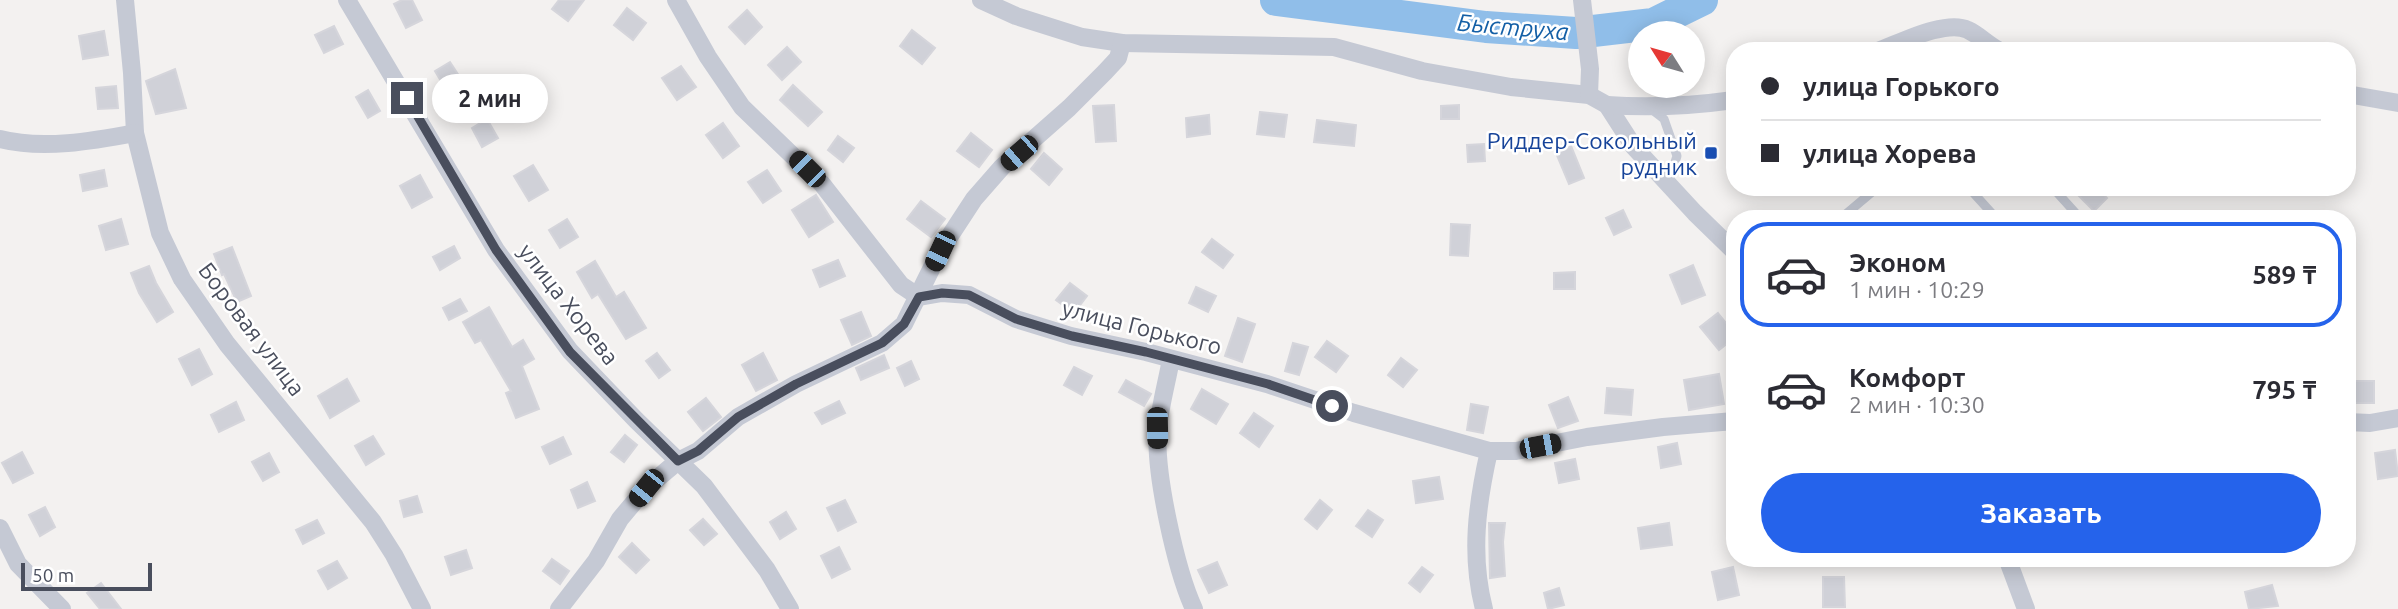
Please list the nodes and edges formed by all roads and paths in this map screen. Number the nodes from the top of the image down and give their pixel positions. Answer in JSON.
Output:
{"nodes":[{"id":1,"x":125,"y":0,"type":"edge"},
{"id":2,"x":347,"y":0,"type":"edge"},
{"id":3,"x":677,"y":0,"type":"edge"},
{"id":4,"x":981,"y":0,"type":"edge"},
{"id":5,"x":1582,"y":0,"type":"edge"},
{"id":6,"x":1903,"y":42,"type":"edge"},
{"id":7,"x":1983,"y":42,"type":"edge"},
{"id":8,"x":1122,"y":43,"type":"junction"},
{"id":9,"x":1590,"y":95,"type":"junction"},
{"id":10,"x":2356,"y":96,"type":"edge"},
{"id":11,"x":1726,"y":101,"type":"edge"},
{"id":12,"x":2398,"y":103,"type":"edge"},
{"id":13,"x":1607,"y":104,"type":"junction"},
{"id":14,"x":1649,"y":107,"type":"junction"},
{"id":15,"x":135,"y":133,"type":"junction"},
{"id":16,"x":0,"y":139,"type":"edge"},
{"id":17,"x":1668,"y":184,"type":"junction"},
{"id":18,"x":1867,"y":196,"type":"edge"},
{"id":19,"x":1976,"y":196,"type":"edge"},
{"id":20,"x":2060,"y":196,"type":"edge"},
{"id":21,"x":1851,"y":210,"type":"edge"},
{"id":22,"x":1989,"y":210,"type":"edge"},
{"id":23,"x":2073,"y":210,"type":"edge"},
{"id":24,"x":1726,"y":243,"type":"edge"},
{"id":25,"x":919,"y":297,"type":"junction"},
{"id":26,"x":1171,"y":359,"type":"junction"},
{"id":27,"x":2398,"y":418,"type":"edge"},
{"id":28,"x":1726,"y":422,"type":"edge"},
{"id":29,"x":2356,"y":422,"type":"edge"},
{"id":30,"x":1489,"y":451,"type":"junction"},
{"id":31,"x":678,"y":461,"type":"junction"},
{"id":32,"x":0,"y":528,"type":"edge"},
{"id":33,"x":18,"y":564,"type":"junction"},
{"id":34,"x":2010,"y":567,"type":"edge"},
{"id":35,"x":0,"y":571,"type":"edge"},
{"id":36,"x":62,"y":609,"type":"edge"},
{"id":37,"x":422,"y":609,"type":"edge"},
{"id":38,"x":559,"y":609,"type":"edge"},
{"id":39,"x":790,"y":609,"type":"edge"},
{"id":40,"x":1194,"y":609,"type":"edge"},
{"id":41,"x":1484,"y":609,"type":"edge"},
{"id":42,"x":2026,"y":609,"type":"edge"}],
"edges":[{"from":1,"to":15,"type":"street","name":"Боровая улица"},
{"from":2,"to":31,"type":"street","name":"улица Хорева"},
{"from":3,"to":25,"type":"street"},
{"from":4,"to":8,"type":"street"},
{"from":5,"to":9,"type":"street"},
{"from":6,"to":7,"type":"street"},
{"from":8,"to":9,"type":"street"},
{"from":8,"to":25,"type":"street"},
{"from":9,"to":13,"type":"street"},
{"from":10,"to":12,"type":"street"},
{"from":11,"to":14,"type":"street"},
{"from":13,"to":14,"type":"street"},
{"from":13,"to":17,"type":"street"},
{"from":14,"to":17,"type":"lane"},
{"from":15,"to":16,"type":"street"},
{"from":15,"to":37,"type":"street","name":"Боровая улица"},
{"from":17,"to":24,"type":"street"},
{"from":18,"to":21,"type":"lane"},
{"from":19,"to":22,"type":"lane"},
{"from":20,"to":23,"type":"lane"},
{"from":25,"to":26,"type":"street","name":"улица Горького"},
{"from":25,"to":31,"type":"street"},
{"from":26,"to":30,"type":"street","name":"улица Горького"},
{"from":26,"to":40,"type":"street"},
{"from":27,"to":29,"type":"street"},
{"from":28,"to":30,"type":"street","name":"улица Горького"},
{"from":30,"to":41,"type":"street"},
{"from":31,"to":38,"type":"street"},
{"from":31,"to":39,"type":"street","name":"улица Хорева"},
{"from":32,"to":33,"type":"street"},
{"from":33,"to":35,"type":"street"},
{"from":33,"to":36,"type":"street"},
{"from":34,"to":42,"type":"street"}]}
